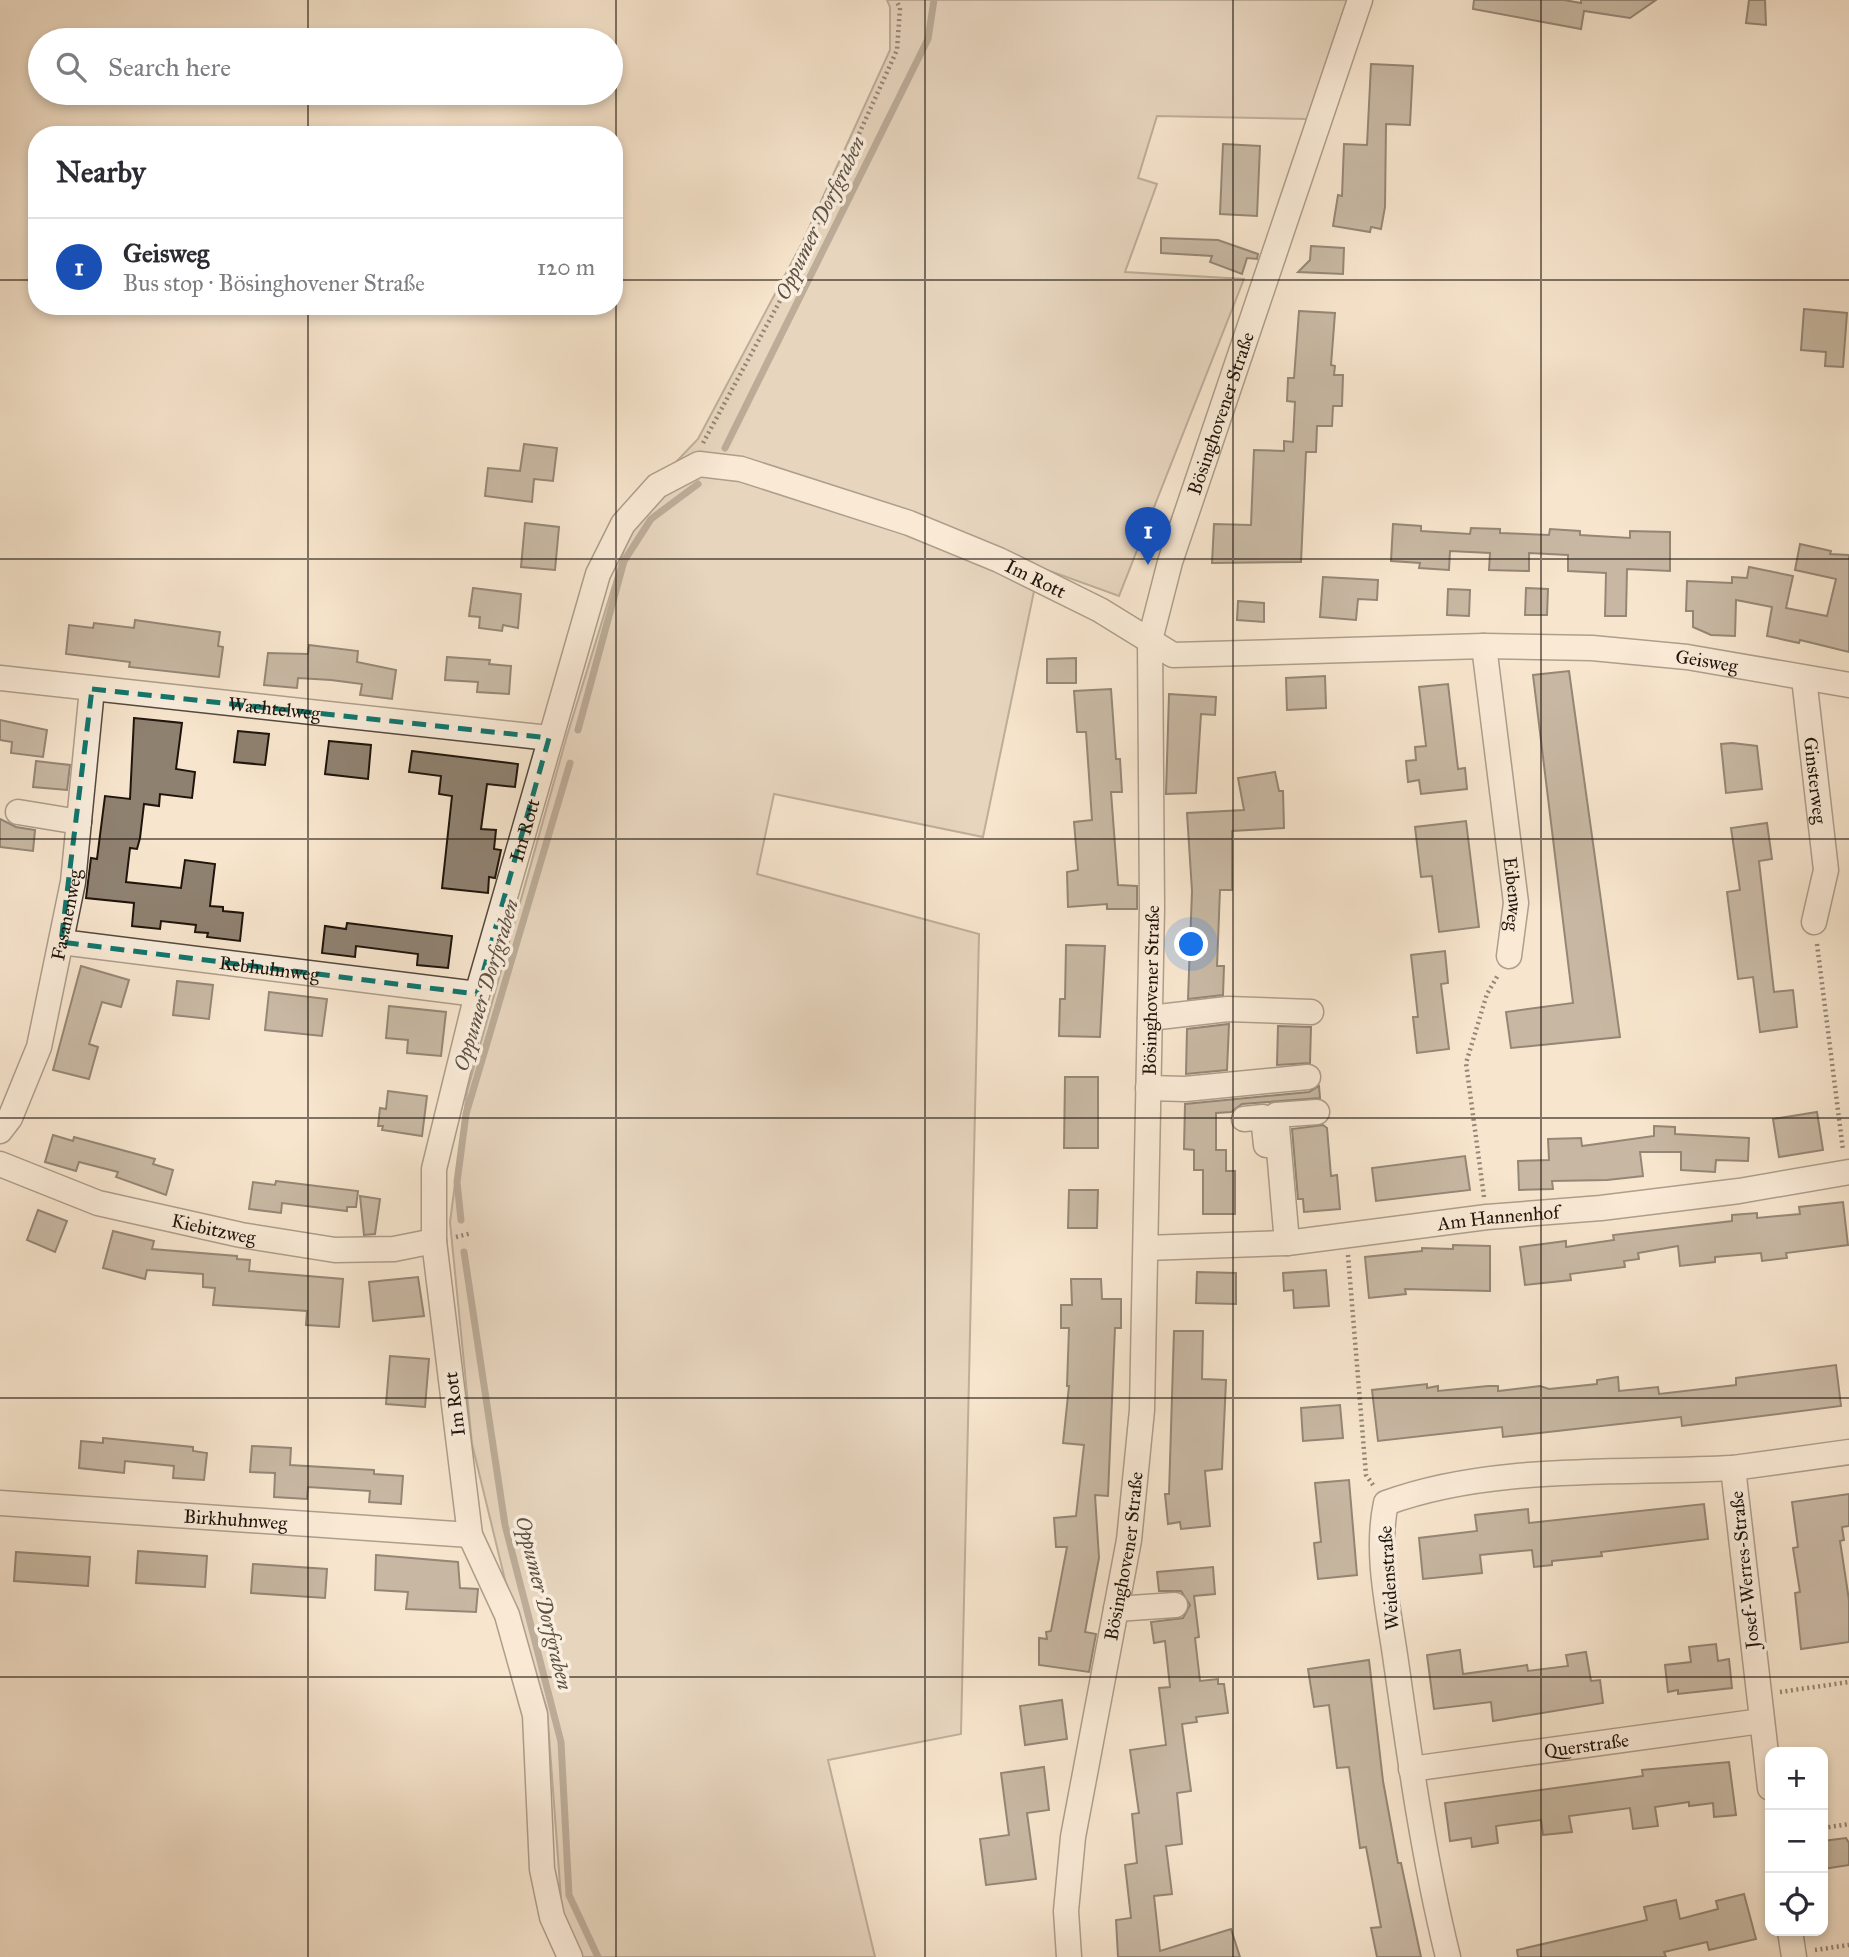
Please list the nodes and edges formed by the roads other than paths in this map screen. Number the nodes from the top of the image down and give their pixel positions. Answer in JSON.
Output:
{"nodes":[{"id":1,"x":1360,"y":0,"type":"edge"},
{"id":2,"x":1150,"y":640,"type":"junction"},
{"id":3,"x":1484,"y":646,"type":"junction"},
{"id":4,"x":0,"y":678,"type":"edge"},
{"id":5,"x":1804,"y":678,"type":"junction"},
{"id":6,"x":1849,"y":685,"type":"edge"},
{"id":7,"x":93,"y":689,"type":"junction"},
{"id":8,"x":550,"y":738,"type":"junction"},
{"id":9,"x":18,"y":812,"type":"dead end"},
{"id":10,"x":79,"y":822,"type":"junction"},
{"id":11,"x":1814,"y":922,"type":"road end"},
{"id":12,"x":61,"y":942,"type":"junction"},
{"id":13,"x":1509,"y":956,"type":"road end"},
{"id":14,"x":477,"y":994,"type":"junction"},
{"id":15,"x":1311,"y":1012,"type":"dead end"},
{"id":16,"x":1150,"y":1018,"type":"junction"},
{"id":17,"x":1308,"y":1077,"type":"dead end"},
{"id":18,"x":1148,"y":1088,"type":"junction"},
{"id":19,"x":1317,"y":1112,"type":"dead end"},
{"id":20,"x":1244,"y":1119,"type":"dead end"},
{"id":21,"x":0,"y":1131,"type":"edge"},
{"id":22,"x":0,"y":1164,"type":"edge"},
{"id":23,"x":1847,"y":1173,"type":"edge"},
{"id":24,"x":435,"y":1241,"type":"junction"},
{"id":25,"x":1281,"y":1243,"type":"junction"},
{"id":26,"x":1146,"y":1248,"type":"junction"},
{"id":27,"x":1849,"y":1452,"type":"edge"},
{"id":28,"x":1733,"y":1468,"type":"junction"},
{"id":29,"x":0,"y":1503,"type":"edge"},
{"id":30,"x":470,"y":1535,"type":"junction"},
{"id":31,"x":1175,"y":1605,"type":"dead end"},
{"id":32,"x":1116,"y":1609,"type":"junction"},
{"id":33,"x":1761,"y":1721,"type":"junction"},
{"id":34,"x":1765,"y":1751,"type":"edge"},
{"id":35,"x":1411,"y":1769,"type":"junction"},
{"id":36,"x":570,"y":1957,"type":"edge"},
{"id":37,"x":1069,"y":1957,"type":"edge"},
{"id":38,"x":1448,"y":1957,"type":"edge"}],
"edges":[{"from":1,"to":2,"type":"street","name":"Bösinghovener Straße"},
{"from":2,"to":3,"type":"street","name":"Geisweg"},
{"from":2,"to":8,"type":"street","name":"Im Rott"},
{"from":2,"to":16,"type":"street","name":"Bösinghovener Straße"},
{"from":3,"to":5,"type":"street","name":"Geisweg"},
{"from":3,"to":13,"type":"street","name":"Eibenweg"},
{"from":4,"to":7,"type":"street","name":"Wachtelweg"},
{"from":5,"to":6,"type":"street","name":"Geisweg"},
{"from":5,"to":11,"type":"street","name":"Ginsterweg"},
{"from":7,"to":8,"type":"street","name":"Wachtelweg"},
{"from":7,"to":10,"type":"street","name":"Fasanenweg"},
{"from":8,"to":14,"type":"street","name":"Im Rott"},
{"from":9,"to":10,"type":"street"},
{"from":10,"to":12,"type":"street","name":"Fasanenweg"},
{"from":12,"to":14,"type":"street","name":"Rebhuhnweg"},
{"from":12,"to":21,"type":"street","name":"Fasanenweg"},
{"from":14,"to":24,"type":"street","name":"Im Rott"},
{"from":15,"to":16,"type":"street"},
{"from":16,"to":18,"type":"street","name":"Bösinghovener Straße"},
{"from":17,"to":18,"type":"street"},
{"from":18,"to":26,"type":"street","name":"Bösinghovener Straße"},
{"from":19,"to":25,"type":"street"},
{"from":20,"to":25,"type":"street"},
{"from":22,"to":24,"type":"street","name":"Kiebitzweg"},
{"from":23,"to":25,"type":"street","name":"Am Hannenhof"},
{"from":24,"to":30,"type":"street","name":"Im Rott"},
{"from":25,"to":26,"type":"street","name":"Am Hannenhof"},
{"from":26,"to":32,"type":"street","name":"Bösinghovener Straße"},
{"from":27,"to":28,"type":"street","name":"Josef-Werres-Straße"},
{"from":28,"to":33,"type":"street","name":"Josef-Werres-Straße"},
{"from":28,"to":35,"type":"street","name":"Weidenstraße"},
{"from":29,"to":30,"type":"street","name":"Birkhuhnweg"},
{"from":30,"to":36,"type":"street","name":"Im Rott"},
{"from":31,"to":32,"type":"street"},
{"from":32,"to":37,"type":"street","name":"Bösinghovener Straße"},
{"from":33,"to":34,"type":"street","name":"Josef-Werres-Straße"},
{"from":33,"to":35,"type":"street","name":"Querstraße"},
{"from":35,"to":38,"type":"street","name":"Weidenstraße"}]}
